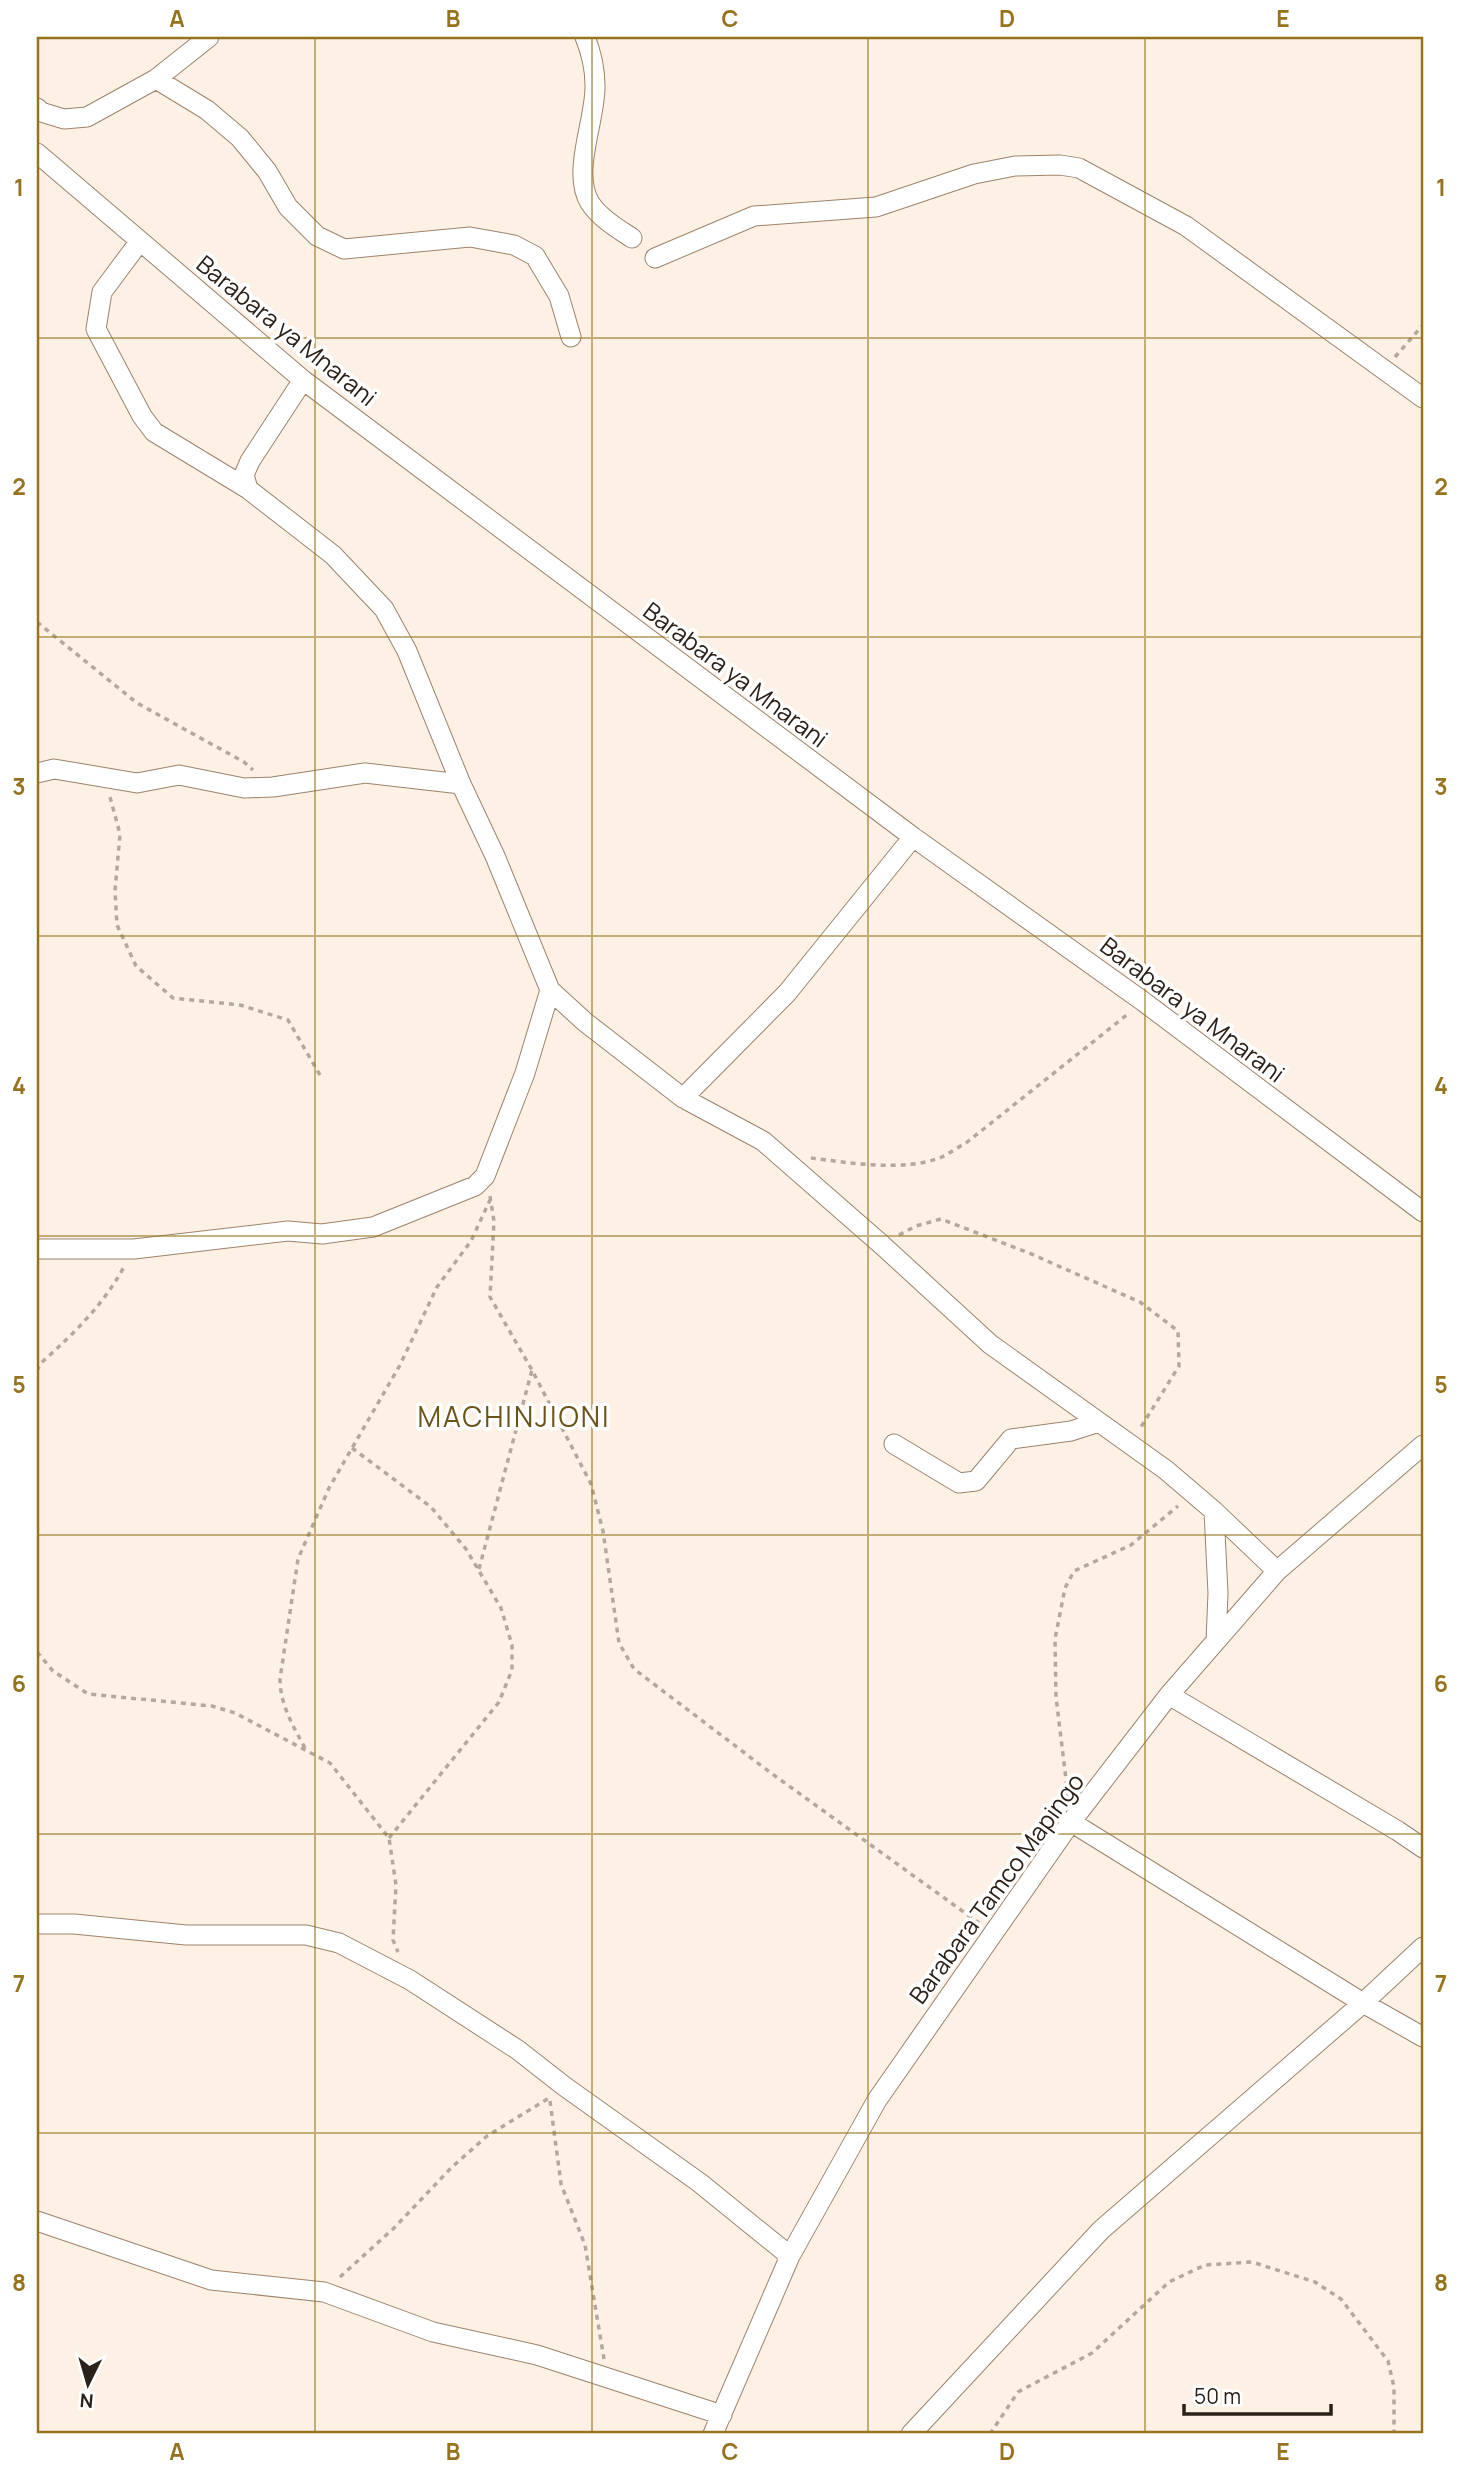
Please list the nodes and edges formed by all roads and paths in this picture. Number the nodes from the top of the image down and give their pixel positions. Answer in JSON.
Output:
{"nodes":[{"id":1,"x":209,"y":37,"type":"edge"},
{"id":2,"x":585,"y":37,"type":"edge"},
{"id":3,"x":156,"y":79,"type":"junction"},
{"id":4,"x":37,"y":108,"type":"edge"},
{"id":5,"x":38,"y":158,"type":"edge"},
{"id":6,"x":632,"y":238,"type":"dead end"},
{"id":7,"x":140,"y":241,"type":"junction"},
{"id":8,"x":655,"y":258,"type":"dead end"},
{"id":9,"x":1423,"y":325,"type":"edge"},
{"id":10,"x":571,"y":337,"type":"dead end"},
{"id":11,"x":1384,"y":369,"type":"junction"},
{"id":12,"x":303,"y":380,"type":"junction"},
{"id":13,"x":1423,"y":398,"type":"edge"},
{"id":14,"x":248,"y":489,"type":"junction"},
{"id":15,"x":37,"y":622,"type":"edge"},
{"id":16,"x":37,"y":773,"type":"edge"},
{"id":17,"x":99,"y":776,"type":"junction"},
{"id":18,"x":461,"y":784,"type":"junction"},
{"id":19,"x":272,"y":787,"type":"junction"},
{"id":20,"x":913,"y":837,"type":"junction"},
{"id":21,"x":550,"y":990,"type":"junction"},
{"id":22,"x":1144,"y":1002,"type":"junction"},
{"id":23,"x":321,"y":1077,"type":"dead end"},
{"id":24,"x":683,"y":1098,"type":"junction"},
{"id":25,"x":808,"y":1157,"type":"dead end"},
{"id":26,"x":485,"y":1176,"type":"junction"},
{"id":27,"x":490,"y":1199,"type":"junction"},
{"id":28,"x":1423,"y":1212,"type":"edge"},
{"id":29,"x":883,"y":1245,"type":"junction"},
{"id":30,"x":37,"y":1249,"type":"edge"},
{"id":31,"x":134,"y":1249,"type":"junction"},
{"id":32,"x":532,"y":1370,"type":"junction"},
{"id":33,"x":37,"y":1371,"type":"edge"},
{"id":34,"x":1099,"y":1422,"type":"junction"},
{"id":35,"x":894,"y":1444,"type":"dead end"},
{"id":36,"x":1130,"y":1444,"type":"junction"},
{"id":37,"x":1423,"y":1445,"type":"edge"},
{"id":38,"x":352,"y":1447,"type":"junction"},
{"id":39,"x":1193,"y":1493,"type":"junction"},
{"id":40,"x":1214,"y":1511,"type":"junction"},
{"id":41,"x":479,"y":1571,"type":"junction"},
{"id":42,"x":1277,"y":1571,"type":"junction"},
{"id":43,"x":1216,"y":1641,"type":"junction"},
{"id":44,"x":37,"y":1652,"type":"edge"},
{"id":45,"x":1169,"y":1695,"type":"junction"},
{"id":46,"x":304,"y":1748,"type":"junction"},
{"id":47,"x":1071,"y":1822,"type":"junction"},
{"id":48,"x":389,"y":1838,"type":"junction"},
{"id":49,"x":1423,"y":1848,"type":"edge"},
{"id":50,"x":37,"y":1924,"type":"edge"},
{"id":51,"x":992,"y":1932,"type":"junction"},
{"id":52,"x":1423,"y":1947,"type":"edge"},
{"id":53,"x":410,"y":1980,"type":"junction"},
{"id":54,"x":1363,"y":2003,"type":"junction"},
{"id":55,"x":1423,"y":2037,"type":"edge"},
{"id":56,"x":557,"y":2092,"type":"junction"},
{"id":57,"x":37,"y":2221,"type":"edge"},
{"id":58,"x":790,"y":2256,"type":"junction"},
{"id":59,"x":324,"y":2292,"type":"junction"},
{"id":60,"x":607,"y":2378,"type":"junction"},
{"id":61,"x":722,"y":2414,"type":"junction"},
{"id":62,"x":713,"y":2434,"type":"edge"},
{"id":63,"x":911,"y":2434,"type":"edge"},
{"id":64,"x":990,"y":2434,"type":"edge"},
{"id":65,"x":1394,"y":2434,"type":"edge"}],
"edges":[{"from":1,"to":3,"type":"street"},
{"from":2,"to":6,"type":"street"},
{"from":3,"to":4,"type":"street"},
{"from":3,"to":10,"type":"street"},
{"from":5,"to":7,"type":"street","name":"Barabara ya Mnarani"},
{"from":7,"to":12,"type":"street","name":"Barabara ya Mnarani"},
{"from":7,"to":14,"type":"street"},
{"from":8,"to":11,"type":"street"},
{"from":9,"to":11,"type":"path"},
{"from":11,"to":13,"type":"street"},
{"from":12,"to":14,"type":"street"},
{"from":12,"to":20,"type":"street","name":"Barabara ya Mnarani"},
{"from":14,"to":18,"type":"street"},
{"from":15,"to":19,"type":"path"},
{"from":16,"to":17,"type":"street"},
{"from":17,"to":19,"type":"street"},
{"from":17,"to":23,"type":"path"},
{"from":18,"to":19,"type":"street"},
{"from":18,"to":21,"type":"street"},
{"from":20,"to":22,"type":"street","name":"Barabara ya Mnarani"},
{"from":20,"to":24,"type":"street"},
{"from":21,"to":24,"type":"street"},
{"from":21,"to":26,"type":"street"},
{"from":22,"to":25,"type":"path"},
{"from":22,"to":28,"type":"street","name":"Barabara ya Mnarani"},
{"from":24,"to":29,"type":"street"},
{"from":26,"to":27,"type":"path"},
{"from":26,"to":31,"type":"street"},
{"from":27,"to":32,"type":"path"},
{"from":27,"to":38,"type":"path"},
{"from":29,"to":34,"type":"street"},
{"from":29,"to":36,"type":"path"},
{"from":30,"to":31,"type":"street"},
{"from":31,"to":33,"type":"path"},
{"from":32,"to":41,"type":"path"},
{"from":32,"to":51,"type":"path"},
{"from":34,"to":35,"type":"street"},
{"from":34,"to":36,"type":"street"},
{"from":36,"to":39,"type":"street"},
{"from":37,"to":42,"type":"street","name":"Barabara Tamco Mapingo"},
{"from":38,"to":41,"type":"path"},
{"from":38,"to":46,"type":"path"},
{"from":39,"to":40,"type":"street"},
{"from":39,"to":47,"type":"path"},
{"from":40,"to":42,"type":"street"},
{"from":40,"to":43,"type":"street"},
{"from":41,"to":48,"type":"path"},
{"from":42,"to":43,"type":"street","name":"Barabara Tamco Mapingo"},
{"from":43,"to":45,"type":"street","name":"Barabara Tamco Mapingo"},
{"from":44,"to":46,"type":"path"},
{"from":45,"to":47,"type":"street","name":"Barabara Tamco Mapingo"},
{"from":45,"to":49,"type":"street"},
{"from":46,"to":48,"type":"path"},
{"from":47,"to":51,"type":"street","name":"Barabara Tamco Mapingo"},
{"from":47,"to":54,"type":"street"},
{"from":48,"to":53,"type":"path"},
{"from":50,"to":53,"type":"street"},
{"from":51,"to":58,"type":"street","name":"Barabara Tamco Mapingo"},
{"from":52,"to":54,"type":"street"},
{"from":53,"to":56,"type":"street"},
{"from":54,"to":55,"type":"street"},
{"from":54,"to":63,"type":"street"},
{"from":56,"to":58,"type":"street"},
{"from":56,"to":59,"type":"path"},
{"from":56,"to":60,"type":"path"},
{"from":57,"to":59,"type":"street"},
{"from":58,"to":61,"type":"street","name":"Barabara Tamco Mapingo"},
{"from":59,"to":60,"type":"street"},
{"from":60,"to":61,"type":"street"},
{"from":61,"to":62,"type":"street","name":"Barabara Tamco Mapingo"},
{"from":64,"to":65,"type":"path"}]}
